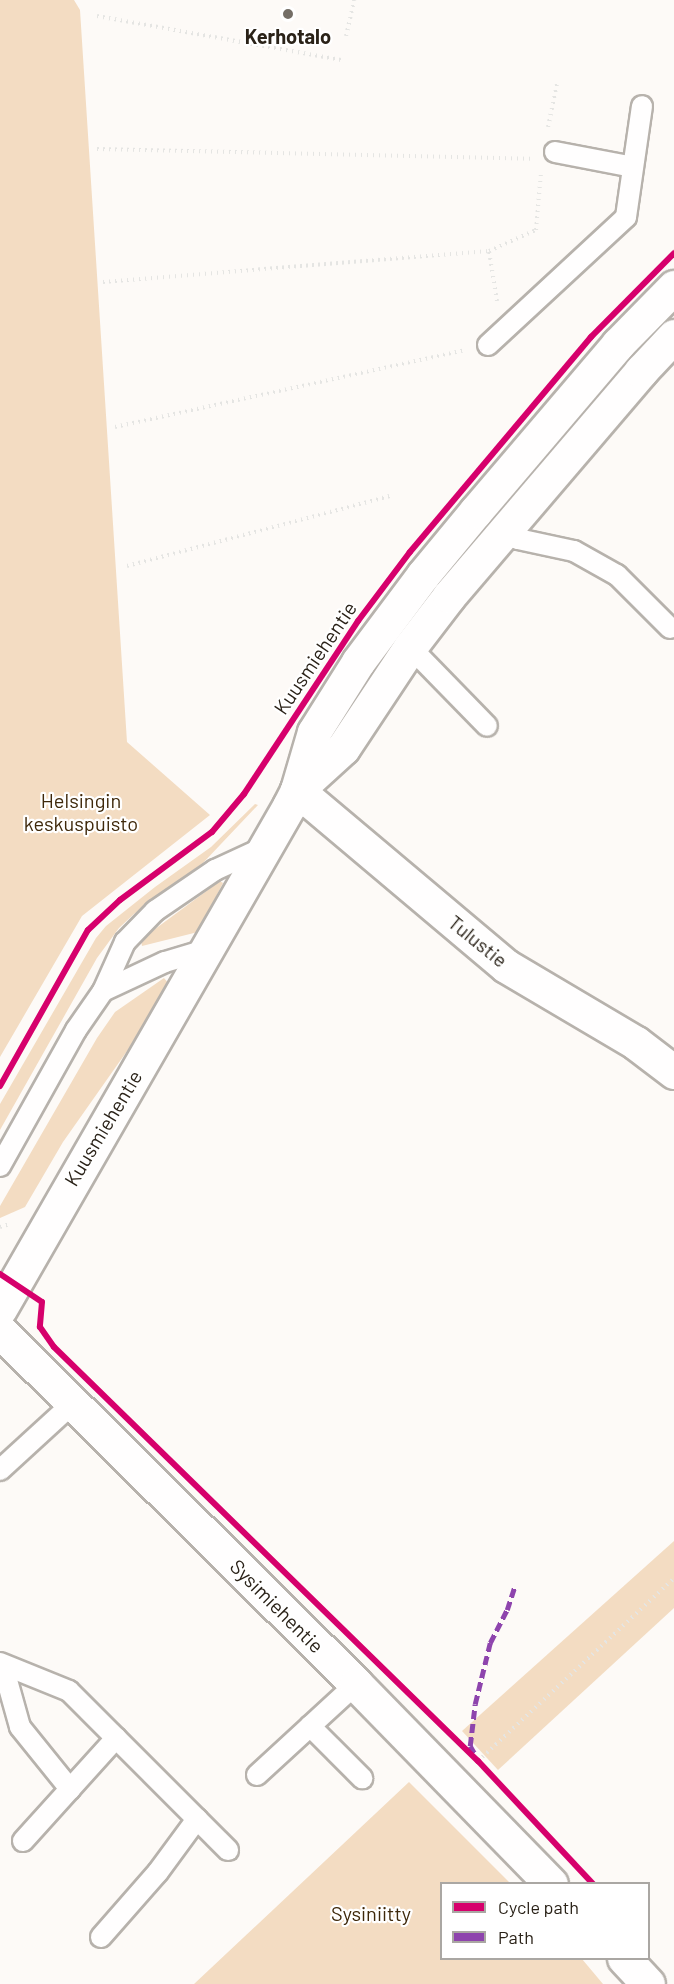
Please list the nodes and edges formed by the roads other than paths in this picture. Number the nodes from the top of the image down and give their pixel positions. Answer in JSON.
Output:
{"nodes":[{"id":1,"x":642,"y":106,"type":"dead end"},
{"id":2,"x":548,"y":156,"type":"road end"},
{"id":3,"x":633,"y":167,"type":"junction"},
{"id":4,"x":674,"y":287,"type":"edge"},
{"id":5,"x":674,"y":336,"type":"edge"},
{"id":6,"x":496,"y":338,"type":"road end"},
{"id":7,"x":502,"y":532,"type":"junction"},
{"id":8,"x":670,"y":628,"type":"dead end"},
{"id":9,"x":410,"y":647,"type":"junction"},
{"id":10,"x":487,"y":726,"type":"dead end"},
{"id":11,"x":297,"y":790,"type":"junction"},
{"id":12,"x":266,"y":847,"type":"junction"},
{"id":13,"x":209,"y":949,"type":"junction"},
{"id":14,"x":103,"y":991,"type":"junction"},
{"id":15,"x":674,"y":1072,"type":"edge"},
{"id":16,"x":0,"y":1166,"type":"edge"},
{"id":17,"x":0,"y":1309,"type":"edge"},
{"id":18,"x":0,"y":1331,"type":"edge"},
{"id":19,"x":72,"y":1404,"type":"junction"},
{"id":20,"x":0,"y":1470,"type":"edge"},
{"id":21,"x":2,"y":1665,"type":"edge"},
{"id":22,"x":356,"y":1684,"type":"junction"},
{"id":23,"x":310,"y":1726,"type":"junction"},
{"id":24,"x":116,"y":1738,"type":"junction"},
{"id":25,"x":257,"y":1775,"type":"dead end"},
{"id":26,"x":362,"y":1778,"type":"dead end"},
{"id":27,"x":70,"y":1789,"type":"junction"},
{"id":28,"x":197,"y":1819,"type":"junction"},
{"id":29,"x":23,"y":1841,"type":"dead end"},
{"id":30,"x":228,"y":1850,"type":"dead end"},
{"id":31,"x":549,"y":1882,"type":"edge"},
{"id":32,"x":100,"y":1937,"type":"dead end"},
{"id":33,"x":625,"y":1960,"type":"edge"},
{"id":34,"x":648,"y":1984,"type":"edge"}],
"edges":[{"from":1,"to":3,"type":"lane"},
{"from":2,"to":3,"type":"lane"},
{"from":3,"to":6,"type":"lane"},
{"from":4,"to":11,"type":"main road","name":"Kuusmiehentie"},
{"from":5,"to":7,"type":"main road","name":"Kuusmiehentie"},
{"from":7,"to":8,"type":"lane"},
{"from":7,"to":9,"type":"main road","name":"Kuusmiehentie"},
{"from":9,"to":10,"type":"lane"},
{"from":9,"to":11,"type":"main road","name":"Kuusmiehentie"},
{"from":11,"to":12,"type":"main road","name":"Kuusmiehentie"},
{"from":11,"to":15,"type":"main road","name":"Tulustie"},
{"from":12,"to":13,"type":"main road","name":"Kuusmiehentie"},
{"from":12,"to":14,"type":"lane"},
{"from":13,"to":14,"type":"lane"},
{"from":13,"to":17,"type":"main road","name":"Kuusmiehentie"},
{"from":14,"to":16,"type":"lane"},
{"from":18,"to":19,"type":"main road","name":"Sysimiehentie"},
{"from":19,"to":20,"type":"lane"},
{"from":19,"to":22,"type":"main road","name":"Sysimiehentie"},
{"from":21,"to":24,"type":"lane"},
{"from":21,"to":27,"type":"lane"},
{"from":22,"to":23,"type":"lane"},
{"from":22,"to":31,"type":"main road","name":"Sysimiehentie"},
{"from":23,"to":25,"type":"lane"},
{"from":23,"to":26,"type":"lane"},
{"from":24,"to":27,"type":"lane"},
{"from":24,"to":28,"type":"lane"},
{"from":27,"to":29,"type":"lane"},
{"from":28,"to":30,"type":"lane"},
{"from":28,"to":32,"type":"lane"},
{"from":33,"to":34,"type":"main road"}]}
